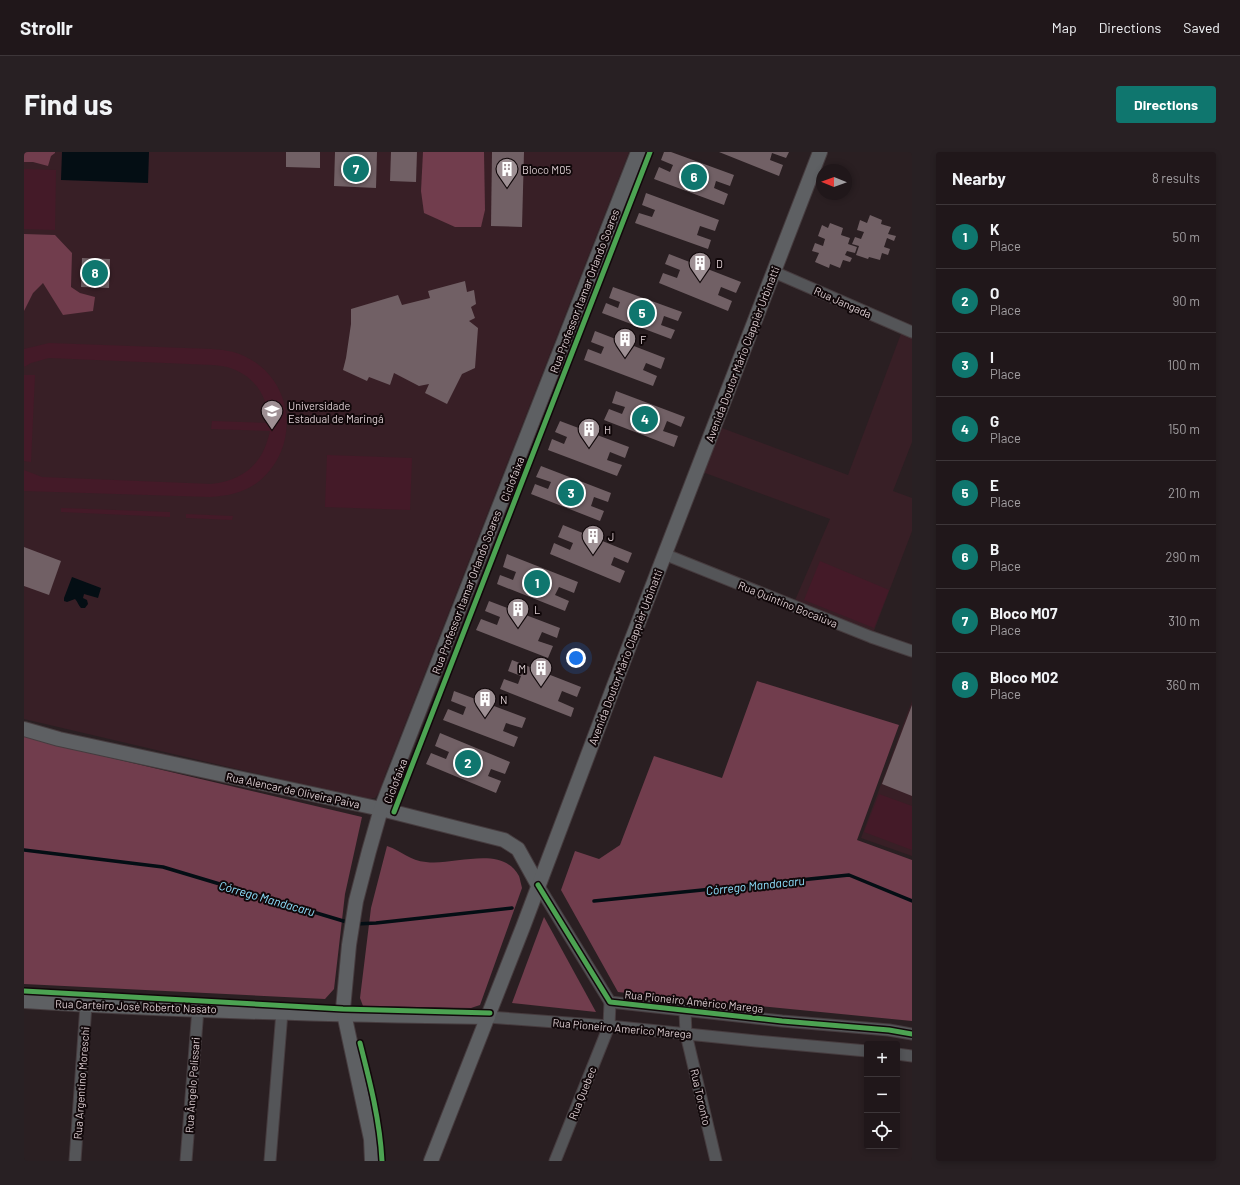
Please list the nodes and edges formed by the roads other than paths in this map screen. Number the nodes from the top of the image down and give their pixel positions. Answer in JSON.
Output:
{"nodes":[{"id":1,"x":638,"y":152,"type":"edge"},
{"id":2,"x":820,"y":152,"type":"edge"},
{"id":3,"x":774,"y":272,"type":"junction"},
{"id":4,"x":912,"y":332,"type":"edge"},
{"id":5,"x":664,"y":554,"type":"junction"},
{"id":6,"x":912,"y":651,"type":"edge"},
{"id":7,"x":24,"y":730,"type":"edge"},
{"id":8,"x":381,"y":809,"type":"junction"},
{"id":9,"x":538,"y":885,"type":"junction"},
{"id":10,"x":24,"y":1001,"type":"edge"},
{"id":11,"x":610,"y":1002,"type":"junction"},
{"id":12,"x":86,"y":1005,"type":"junction"},
{"id":13,"x":198,"y":1009,"type":"junction"},
{"id":14,"x":685,"y":1011,"type":"junction"},
{"id":15,"x":282,"y":1012,"type":"junction"},
{"id":16,"x":344,"y":1016,"type":"junction"},
{"id":17,"x":488,"y":1017,"type":"junction"},
{"id":18,"x":609,"y":1026,"type":"junction"},
{"id":19,"x":686,"y":1034,"type":"junction"},
{"id":20,"x":912,"y":1034,"type":"edge"},
{"id":21,"x":864,"y":1050,"type":"edge"},
{"id":22,"x":900,"y":1054,"type":"edge"},
{"id":23,"x":912,"y":1056,"type":"edge"},
{"id":24,"x":74,"y":1161,"type":"edge"},
{"id":25,"x":186,"y":1161,"type":"edge"},
{"id":26,"x":270,"y":1161,"type":"edge"},
{"id":27,"x":372,"y":1161,"type":"edge"},
{"id":28,"x":431,"y":1161,"type":"edge"},
{"id":29,"x":555,"y":1161,"type":"edge"},
{"id":30,"x":716,"y":1161,"type":"edge"}],
"edges":[{"from":1,"to":8,"type":"main road","name":"Rua Professor Itamar Orlando Soares"},
{"from":2,"to":3,"type":"main road","name":"Avenida Doutor Mário Clappiér Urbinatti"},
{"from":3,"to":4,"type":"street","name":"Rua Jangada"},
{"from":3,"to":5,"type":"main road","name":"Avenida Doutor Mário Clappiér Urbinatti"},
{"from":5,"to":6,"type":"street","name":"Rua Quintino Bocaiúva"},
{"from":5,"to":9,"type":"main road","name":"Avenida Doutor Mário Clappiér Urbinatti"},
{"from":7,"to":8,"type":"main road","name":"Rua Alencar de Oliveira Paiva"},
{"from":8,"to":9,"type":"main road","name":"Rua Alencar de Oliveira Paiva"},
{"from":8,"to":16,"type":"main road"},
{"from":9,"to":11,"type":"street","name":"Rua Pioneiro Américo Marega"},
{"from":9,"to":17,"type":"main road","name":"Avenida Doutor Mário Clappiér Urbinatti"},
{"from":10,"to":12,"type":"main road","name":"Rua Carteiro José Roberto Nasato"},
{"from":11,"to":14,"type":"street","name":"Rua Pioneiro Américo Marega"},
{"from":11,"to":18,"type":"street","name":"Rua Quebec"},
{"from":12,"to":13,"type":"main road","name":"Rua Carteiro José Roberto Nasato"},
{"from":12,"to":24,"type":"street","name":"Rua Argentino Moreschi"},
{"from":13,"to":15,"type":"main road","name":"Rua Carteiro José Roberto Nasato"},
{"from":13,"to":25,"type":"street","name":"Rua Ângelo Pelissari"},
{"from":14,"to":19,"type":"street","name":"Rua Toronto"},
{"from":14,"to":20,"type":"street","name":"Rua Pioneiro Américo Marega"},
{"from":15,"to":16,"type":"main road","name":"Rua Carteiro José Roberto Nasato"},
{"from":15,"to":26,"type":"street"},
{"from":16,"to":17,"type":"main road","name":"Rua Carteiro José Roberto Nasato"},
{"from":16,"to":27,"type":"main road"},
{"from":17,"to":18,"type":"street","name":"Rua Pioneiro Americo Marega"},
{"from":17,"to":28,"type":"main road","name":"Avenida Doutor Mário Clappiér Urbinatti"},
{"from":18,"to":19,"type":"street","name":"Rua Pioneiro Americo Marega"},
{"from":18,"to":29,"type":"street","name":"Rua Quebec"},
{"from":19,"to":21,"type":"street","name":"Rua Pioneiro Americo Marega"},
{"from":19,"to":30,"type":"street","name":"Rua Toronto"},
{"from":22,"to":23,"type":"street"}]}
